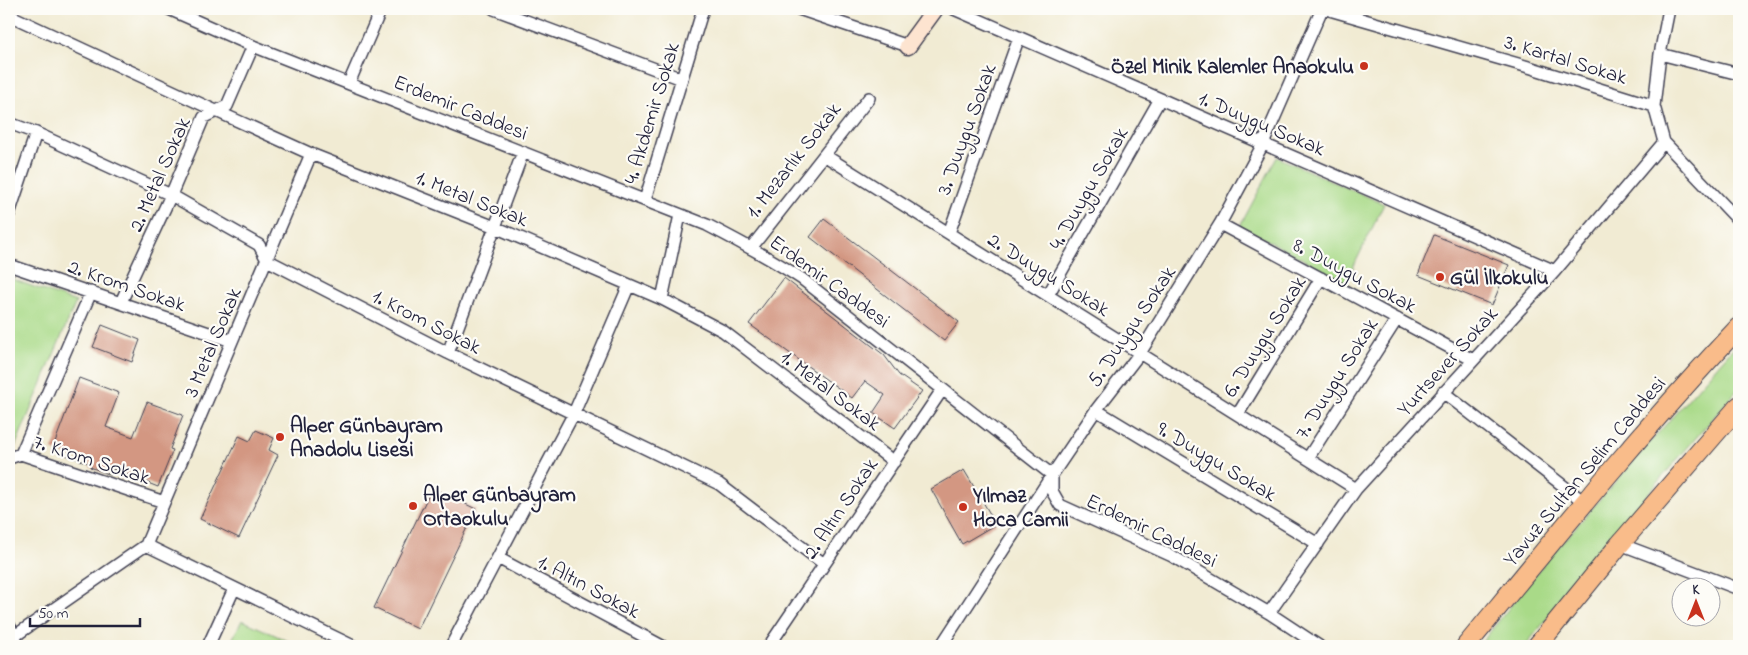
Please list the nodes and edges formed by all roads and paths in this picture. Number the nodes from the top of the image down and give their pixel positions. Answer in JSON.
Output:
{"nodes":[{"id":1,"x":170,"y":9,"type":"edge"},
{"id":2,"x":381,"y":9,"type":"edge"},
{"id":3,"x":494,"y":9,"type":"edge"},
{"id":4,"x":703,"y":9,"type":"edge"},
{"id":5,"x":799,"y":9,"type":"edge"},
{"id":6,"x":935,"y":9,"type":"edge"},
{"id":7,"x":954,"y":9,"type":"edge"},
{"id":8,"x":1322,"y":9,"type":"edge"},
{"id":9,"x":1326,"y":9,"type":"edge"},
{"id":10,"x":1669,"y":9,"type":"edge"},
{"id":11,"x":193,"y":14,"type":"edge"},
{"id":12,"x":9,"y":15,"type":"edge"},
{"id":13,"x":1019,"y":37,"type":"junction"},
{"id":14,"x":253,"y":46,"type":"junction"},
{"id":15,"x":908,"y":46,"type":"joint"},
{"id":16,"x":1660,"y":54,"type":"junction"},
{"id":17,"x":1739,"y":74,"type":"edge"},
{"id":18,"x":682,"y":79,"type":"junction"},
{"id":19,"x":349,"y":83,"type":"junction"},
{"id":20,"x":869,"y":98,"type":"dead end"},
{"id":21,"x":1160,"y":99,"type":"junction"},
{"id":22,"x":1654,"y":106,"type":"junction"},
{"id":23,"x":216,"y":111,"type":"junction"},
{"id":24,"x":9,"y":123,"type":"edge"},
{"id":25,"x":36,"y":133,"type":"junction"},
{"id":26,"x":1664,"y":142,"type":"junction"},
{"id":27,"x":1263,"y":144,"type":"junction"},
{"id":28,"x":523,"y":152,"type":"junction"},
{"id":29,"x":311,"y":154,"type":"junction"},
{"id":30,"x":824,"y":155,"type":"junction"},
{"id":31,"x":171,"y":194,"type":"junction"},
{"id":32,"x":645,"y":200,"type":"junction"},
{"id":33,"x":9,"y":214,"type":"edge"},
{"id":34,"x":680,"y":214,"type":"junction"},
{"id":35,"x":1739,"y":221,"type":"edge"},
{"id":36,"x":1220,"y":224,"type":"junction"},
{"id":37,"x":495,"y":227,"type":"junction"},
{"id":38,"x":949,"y":233,"type":"junction"},
{"id":39,"x":751,"y":248,"type":"junction"},
{"id":40,"x":267,"y":260,"type":"junction"},
{"id":41,"x":9,"y":265,"type":"edge"},
{"id":42,"x":1555,"y":271,"type":"junction"},
{"id":43,"x":1321,"y":278,"type":"junction"},
{"id":44,"x":629,"y":285,"type":"junction"},
{"id":45,"x":91,"y":292,"type":"junction"},
{"id":46,"x":1048,"y":296,"type":"junction"},
{"id":47,"x":662,"y":299,"type":"junction"},
{"id":48,"x":121,"y":302,"type":"junction"},
{"id":49,"x":1396,"y":319,"type":"junction"},
{"id":50,"x":1739,"y":327,"type":"edge"},
{"id":51,"x":232,"y":341,"type":"junction"},
{"id":52,"x":448,"y":353,"type":"junction"},
{"id":53,"x":1140,"y":353,"type":"junction"},
{"id":54,"x":1473,"y":360,"type":"junction"},
{"id":55,"x":942,"y":390,"type":"junction"},
{"id":56,"x":1443,"y":392,"type":"junction"},
{"id":57,"x":1739,"y":406,"type":"edge"},
{"id":58,"x":1096,"y":410,"type":"junction"},
{"id":59,"x":574,"y":413,"type":"junction"},
{"id":60,"x":1238,"y":414,"type":"junction"},
{"id":61,"x":21,"y":454,"type":"junction"},
{"id":62,"x":9,"y":458,"type":"edge"},
{"id":63,"x":1308,"y":458,"type":"junction"},
{"id":64,"x":894,"y":462,"type":"junction"},
{"id":65,"x":1052,"y":475,"type":"junction"},
{"id":66,"x":1356,"y":489,"type":"junction"},
{"id":67,"x":164,"y":502,"type":"junction"},
{"id":68,"x":1584,"y":502,"type":"junction"},
{"id":69,"x":1318,"y":544,"type":"junction"},
{"id":70,"x":1620,"y":544,"type":"junction"},
{"id":71,"x":146,"y":545,"type":"junction"},
{"id":72,"x":498,"y":558,"type":"junction"},
{"id":73,"x":824,"y":564,"type":"junction"},
{"id":74,"x":234,"y":589,"type":"junction"},
{"id":75,"x":1739,"y":589,"type":"edge"},
{"id":76,"x":1269,"y":613,"type":"junction"},
{"id":77,"x":9,"y":626,"type":"edge"},
{"id":78,"x":14,"y":641,"type":"edge"},
{"id":79,"x":208,"y":646,"type":"edge"},
{"id":80,"x":353,"y":646,"type":"edge"},
{"id":81,"x":451,"y":646,"type":"edge"},
{"id":82,"x":662,"y":646,"type":"edge"},
{"id":83,"x":769,"y":646,"type":"edge"},
{"id":84,"x":941,"y":646,"type":"edge"},
{"id":85,"x":1319,"y":646,"type":"edge"},
{"id":86,"x":1466,"y":646,"type":"edge"},
{"id":87,"x":1537,"y":646,"type":"edge"}],
"edges":[{"from":1,"to":11,"type":"street","name":"Erdemir Caddesi"},
{"from":2,"to":19,"type":"street"},
{"from":3,"to":18,"type":"street"},
{"from":4,"to":18,"type":"street","name":"4. Akdemir Sokak"},
{"from":5,"to":15,"type":"street"},
{"from":6,"to":15,"type":"street"},
{"from":7,"to":13,"type":"street","name":"1. Duygu Sokak"},
{"from":8,"to":27,"type":"street","name":"5. Duygu Sokak"},
{"from":9,"to":22,"type":"street","name":"3. Kartal Sokak"},
{"from":10,"to":16,"type":"street"},
{"from":11,"to":14,"type":"street","name":"Erdemir Caddesi"},
{"from":12,"to":23,"type":"street","name":"1. Metal Sokak"},
{"from":13,"to":21,"type":"street","name":"1. Duygu Sokak"},
{"from":13,"to":38,"type":"street","name":"3. Duygu Sokak"},
{"from":14,"to":19,"type":"street","name":"Erdemir Caddesi"},
{"from":14,"to":23,"type":"street","name":"2. Metal Sokak"},
{"from":16,"to":17,"type":"street"},
{"from":16,"to":22,"type":"street"},
{"from":18,"to":32,"type":"street","name":"4. Akdemir Sokak"},
{"from":19,"to":28,"type":"street","name":"Erdemir Caddesi"},
{"from":20,"to":30,"type":"street","name":"1. Mezarlık Sokak"},
{"from":21,"to":27,"type":"street","name":"1. Duygu Sokak"},
{"from":21,"to":46,"type":"street","name":"4. Duygu Sokak"},
{"from":22,"to":26,"type":"street"},
{"from":23,"to":29,"type":"street","name":"1. Metal Sokak"},
{"from":23,"to":31,"type":"street","name":"2. Metal Sokak"},
{"from":24,"to":25,"type":"street","name":"1. Krom Sokak"},
{"from":25,"to":31,"type":"street","name":"1. Krom Sokak"},
{"from":25,"to":33,"type":"street"},
{"from":26,"to":35,"type":"street"},
{"from":26,"to":42,"type":"street","name":"Yurtsever Sokak"},
{"from":27,"to":36,"type":"street","name":"5. Duygu Sokak"},
{"from":27,"to":42,"type":"street","name":"1. Duygu Sokak"},
{"from":28,"to":32,"type":"street","name":"Erdemir Caddesi"},
{"from":28,"to":37,"type":"street"},
{"from":29,"to":37,"type":"street","name":"1. Metal Sokak"},
{"from":29,"to":40,"type":"street","name":"3 Metal Sokak"},
{"from":30,"to":38,"type":"street","name":"2. Duygu Sokak"},
{"from":30,"to":39,"type":"street","name":"1. Mezarlık Sokak"},
{"from":31,"to":40,"type":"street","name":"1. Krom Sokak"},
{"from":31,"to":48,"type":"street","name":"2. Metal Sokak"},
{"from":32,"to":34,"type":"street","name":"Erdemir Caddesi"},
{"from":34,"to":39,"type":"street","name":"Erdemir Caddesi"},
{"from":34,"to":47,"type":"street"},
{"from":36,"to":43,"type":"street","name":"8. Duygu Sokak"},
{"from":36,"to":53,"type":"street","name":"5. Duygu Sokak"},
{"from":37,"to":44,"type":"street","name":"1. Metal Sokak"},
{"from":37,"to":52,"type":"street"},
{"from":38,"to":46,"type":"street","name":"2. Duygu Sokak"},
{"from":39,"to":55,"type":"street","name":"Erdemir Caddesi"},
{"from":40,"to":51,"type":"street","name":"3 Metal Sokak"},
{"from":40,"to":52,"type":"street","name":"1. Krom Sokak"},
{"from":41,"to":45,"type":"street","name":"2. Krom Sokak"},
{"from":42,"to":54,"type":"street","name":"Yurtsever Sokak"},
{"from":43,"to":49,"type":"street","name":"8. Duygu Sokak"},
{"from":43,"to":60,"type":"street","name":"6. Duygu Sokak"},
{"from":44,"to":47,"type":"street","name":"1. Metal Sokak"},
{"from":44,"to":59,"type":"street"},
{"from":45,"to":48,"type":"street","name":"2. Krom Sokak"},
{"from":45,"to":61,"type":"street"},
{"from":46,"to":53,"type":"street","name":"2. Duygu Sokak"},
{"from":47,"to":64,"type":"street","name":"1. Metal Sokak"},
{"from":48,"to":51,"type":"street","name":"2. Krom Sokak"},
{"from":49,"to":54,"type":"street","name":"8. Duygu Sokak"},
{"from":49,"to":63,"type":"street","name":"7. Duygu Sokak"},
{"from":50,"to":68,"type":"main road","name":"Yavuz Sultan Selim Caddesi"},
{"from":51,"to":67,"type":"street","name":"3 Metal Sokak"},
{"from":52,"to":59,"type":"street","name":"1. Krom Sokak"},
{"from":53,"to":58,"type":"street","name":"5. Duygu Sokak"},
{"from":53,"to":60,"type":"street","name":"2. Duygu Sokak"},
{"from":54,"to":56,"type":"street","name":"Yurtsever Sokak"},
{"from":55,"to":64,"type":"street","name":"2. Altın Sokak"},
{"from":55,"to":65,"type":"street","name":"Erdemir Caddesi"},
{"from":56,"to":66,"type":"street","name":"Yurtsever Sokak"},
{"from":56,"to":68,"type":"street"},
{"from":57,"to":70,"type":"main road"},
{"from":58,"to":65,"type":"street","name":"5. Duygu Sokak"},
{"from":58,"to":69,"type":"street","name":"9. Duygu Sokak"},
{"from":59,"to":72,"type":"street"},
{"from":59,"to":73,"type":"street","name":"1. Krom Sokak"},
{"from":60,"to":63,"type":"street","name":"2. Duygu Sokak"},
{"from":61,"to":62,"type":"street","name":"7. Krom Sokak"},
{"from":61,"to":67,"type":"street","name":"7. Krom Sokak"},
{"from":63,"to":66,"type":"street","name":"2. Duygu Sokak"},
{"from":64,"to":73,"type":"street","name":"2. Altın Sokak"},
{"from":65,"to":76,"type":"street","name":"Erdemir Caddesi"},
{"from":65,"to":84,"type":"street","name":"5. Duygu Sokak"},
{"from":66,"to":69,"type":"street","name":"Yurtsever Sokak"},
{"from":67,"to":71,"type":"street","name":"3 Metal Sokak"},
{"from":68,"to":86,"type":"main road","name":"Yavuz Sultan Selim Caddesi"},
{"from":69,"to":76,"type":"street","name":"Yurtsever Sokak"},
{"from":70,"to":75,"type":"street"},
{"from":70,"to":87,"type":"main road"},
{"from":71,"to":74,"type":"street"},
{"from":71,"to":78,"type":"street"},
{"from":72,"to":81,"type":"street"},
{"from":72,"to":82,"type":"street","name":"1. Altın Sokak"},
{"from":73,"to":83,"type":"street","name":"2. Altın Sokak"},
{"from":74,"to":79,"type":"street"},
{"from":74,"to":80,"type":"street"},
{"from":76,"to":85,"type":"street","name":"Erdemir Caddesi"},
{"from":77,"to":78,"type":"street"}]}
